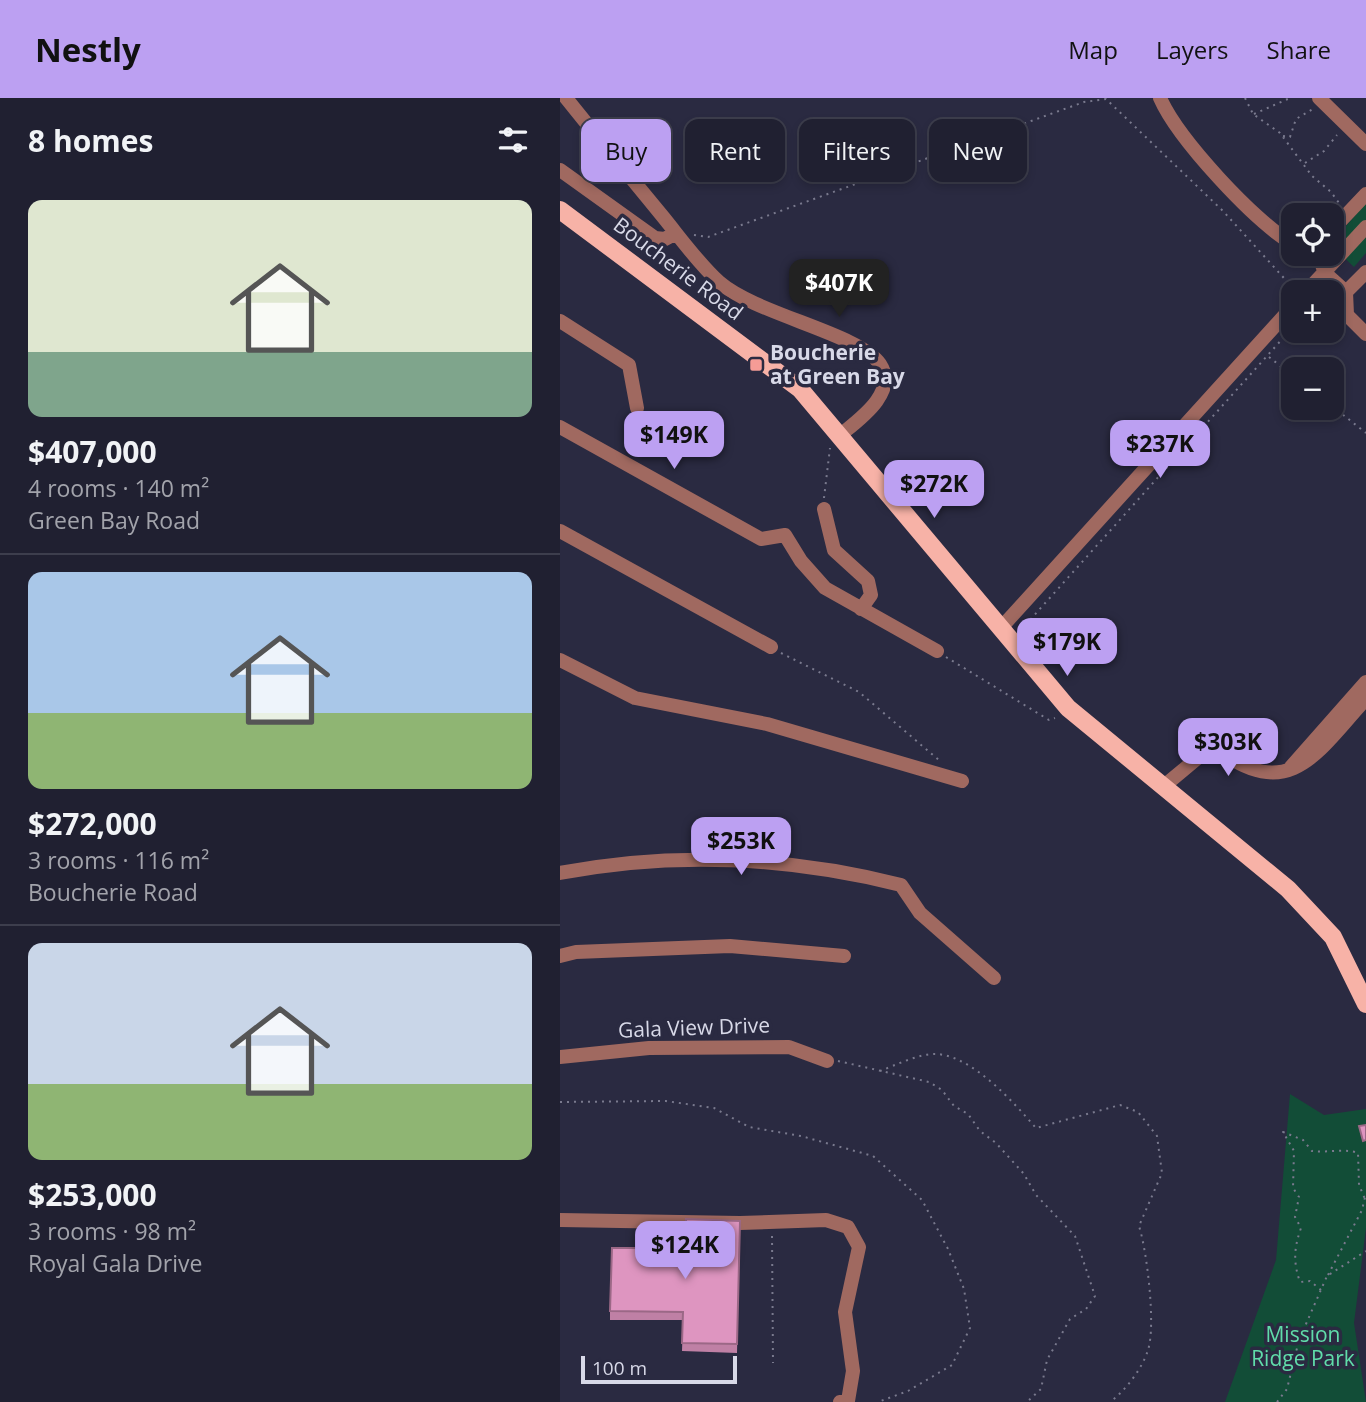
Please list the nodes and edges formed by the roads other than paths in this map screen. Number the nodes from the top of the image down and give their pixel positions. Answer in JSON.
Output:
{"nodes":[{"id":1,"x":566,"y":98,"type":"edge"},
{"id":2,"x":1160,"y":98,"type":"edge"},
{"id":3,"x":1322,"y":101,"type":"edge"},
{"id":4,"x":1366,"y":144,"type":"edge"},
{"id":5,"x":560,"y":170,"type":"edge"},
{"id":6,"x":1366,"y":194,"type":"edge"},
{"id":7,"x":560,"y":209,"type":"edge"},
{"id":8,"x":1344,"y":218,"type":"edge"},
{"id":9,"x":1366,"y":227,"type":"edge"},
{"id":10,"x":676,"y":233,"type":"junction"},
{"id":11,"x":1281,"y":237,"type":"edge"},
{"id":12,"x":1322,"y":266,"type":"edge"},
{"id":13,"x":1366,"y":272,"type":"edge"},
{"id":14,"x":1325,"y":273,"type":"junction"},
{"id":15,"x":1318,"y":280,"type":"edge"},
{"id":16,"x":1346,"y":292,"type":"junction"},
{"id":17,"x":1281,"y":320,"type":"edge"},
{"id":18,"x":560,"y":321,"type":"edge"},
{"id":19,"x":1366,"y":334,"type":"edge"},
{"id":20,"x":637,"y":408,"type":"dead end"},
{"id":21,"x":560,"y":427,"type":"edge"},
{"id":22,"x":839,"y":436,"type":"junction"},
{"id":23,"x":824,"y":509,"type":"road end"},
{"id":24,"x":560,"y":531,"type":"edge"},
{"id":25,"x":862,"y":609,"type":"junction"},
{"id":26,"x":1005,"y":635,"type":"junction"},
{"id":27,"x":771,"y":647,"type":"road end"},
{"id":28,"x":937,"y":651,"type":"road end"},
{"id":29,"x":560,"y":660,"type":"edge"},
{"id":30,"x":1366,"y":682,"type":"edge"},
{"id":31,"x":1366,"y":699,"type":"edge"},
{"id":32,"x":1287,"y":771,"type":"junction"},
{"id":33,"x":962,"y":781,"type":"dead end"},
{"id":34,"x":1164,"y":786,"type":"junction"},
{"id":35,"x":560,"y":873,"type":"edge"},
{"id":36,"x":560,"y":956,"type":"edge"},
{"id":37,"x":844,"y":956,"type":"dead end"},
{"id":38,"x":994,"y":978,"type":"dead end"},
{"id":39,"x":1366,"y":1004,"type":"edge"},
{"id":40,"x":560,"y":1057,"type":"edge"},
{"id":41,"x":827,"y":1061,"type":"road end"},
{"id":42,"x":560,"y":1220,"type":"edge"},
{"id":43,"x":840,"y":1402,"type":"edge"}],
"edges":[{"from":1,"to":10,"type":"street"},
{"from":2,"to":11,"type":"street"},
{"from":3,"to":4,"type":"street"},
{"from":5,"to":10,"type":"street"},
{"from":6,"to":8,"type":"street"},
{"from":7,"to":22,"type":"main road","name":"Boucherie Road"},
{"from":9,"to":14,"type":"street"},
{"from":10,"to":22,"type":"street"},
{"from":12,"to":14,"type":"street"},
{"from":13,"to":16,"type":"street"},
{"from":14,"to":15,"type":"street"},
{"from":14,"to":16,"type":"street"},
{"from":16,"to":19,"type":"street"},
{"from":17,"to":26,"type":"street"},
{"from":18,"to":20,"type":"street"},
{"from":21,"to":25,"type":"street"},
{"from":22,"to":26,"type":"main road","name":"Boucherie Road"},
{"from":23,"to":25,"type":"street"},
{"from":24,"to":27,"type":"street"},
{"from":25,"to":28,"type":"street"},
{"from":26,"to":34,"type":"main road","name":"Boucherie Road"},
{"from":29,"to":33,"type":"street"},
{"from":30,"to":32,"type":"street"},
{"from":31,"to":32,"type":"street"},
{"from":32,"to":34,"type":"street"},
{"from":34,"to":39,"type":"main road","name":"Boucherie Road"},
{"from":35,"to":38,"type":"street"},
{"from":36,"to":37,"type":"street"},
{"from":40,"to":41,"type":"street","name":"Gala View Drive"},
{"from":42,"to":43,"type":"street"}]}
